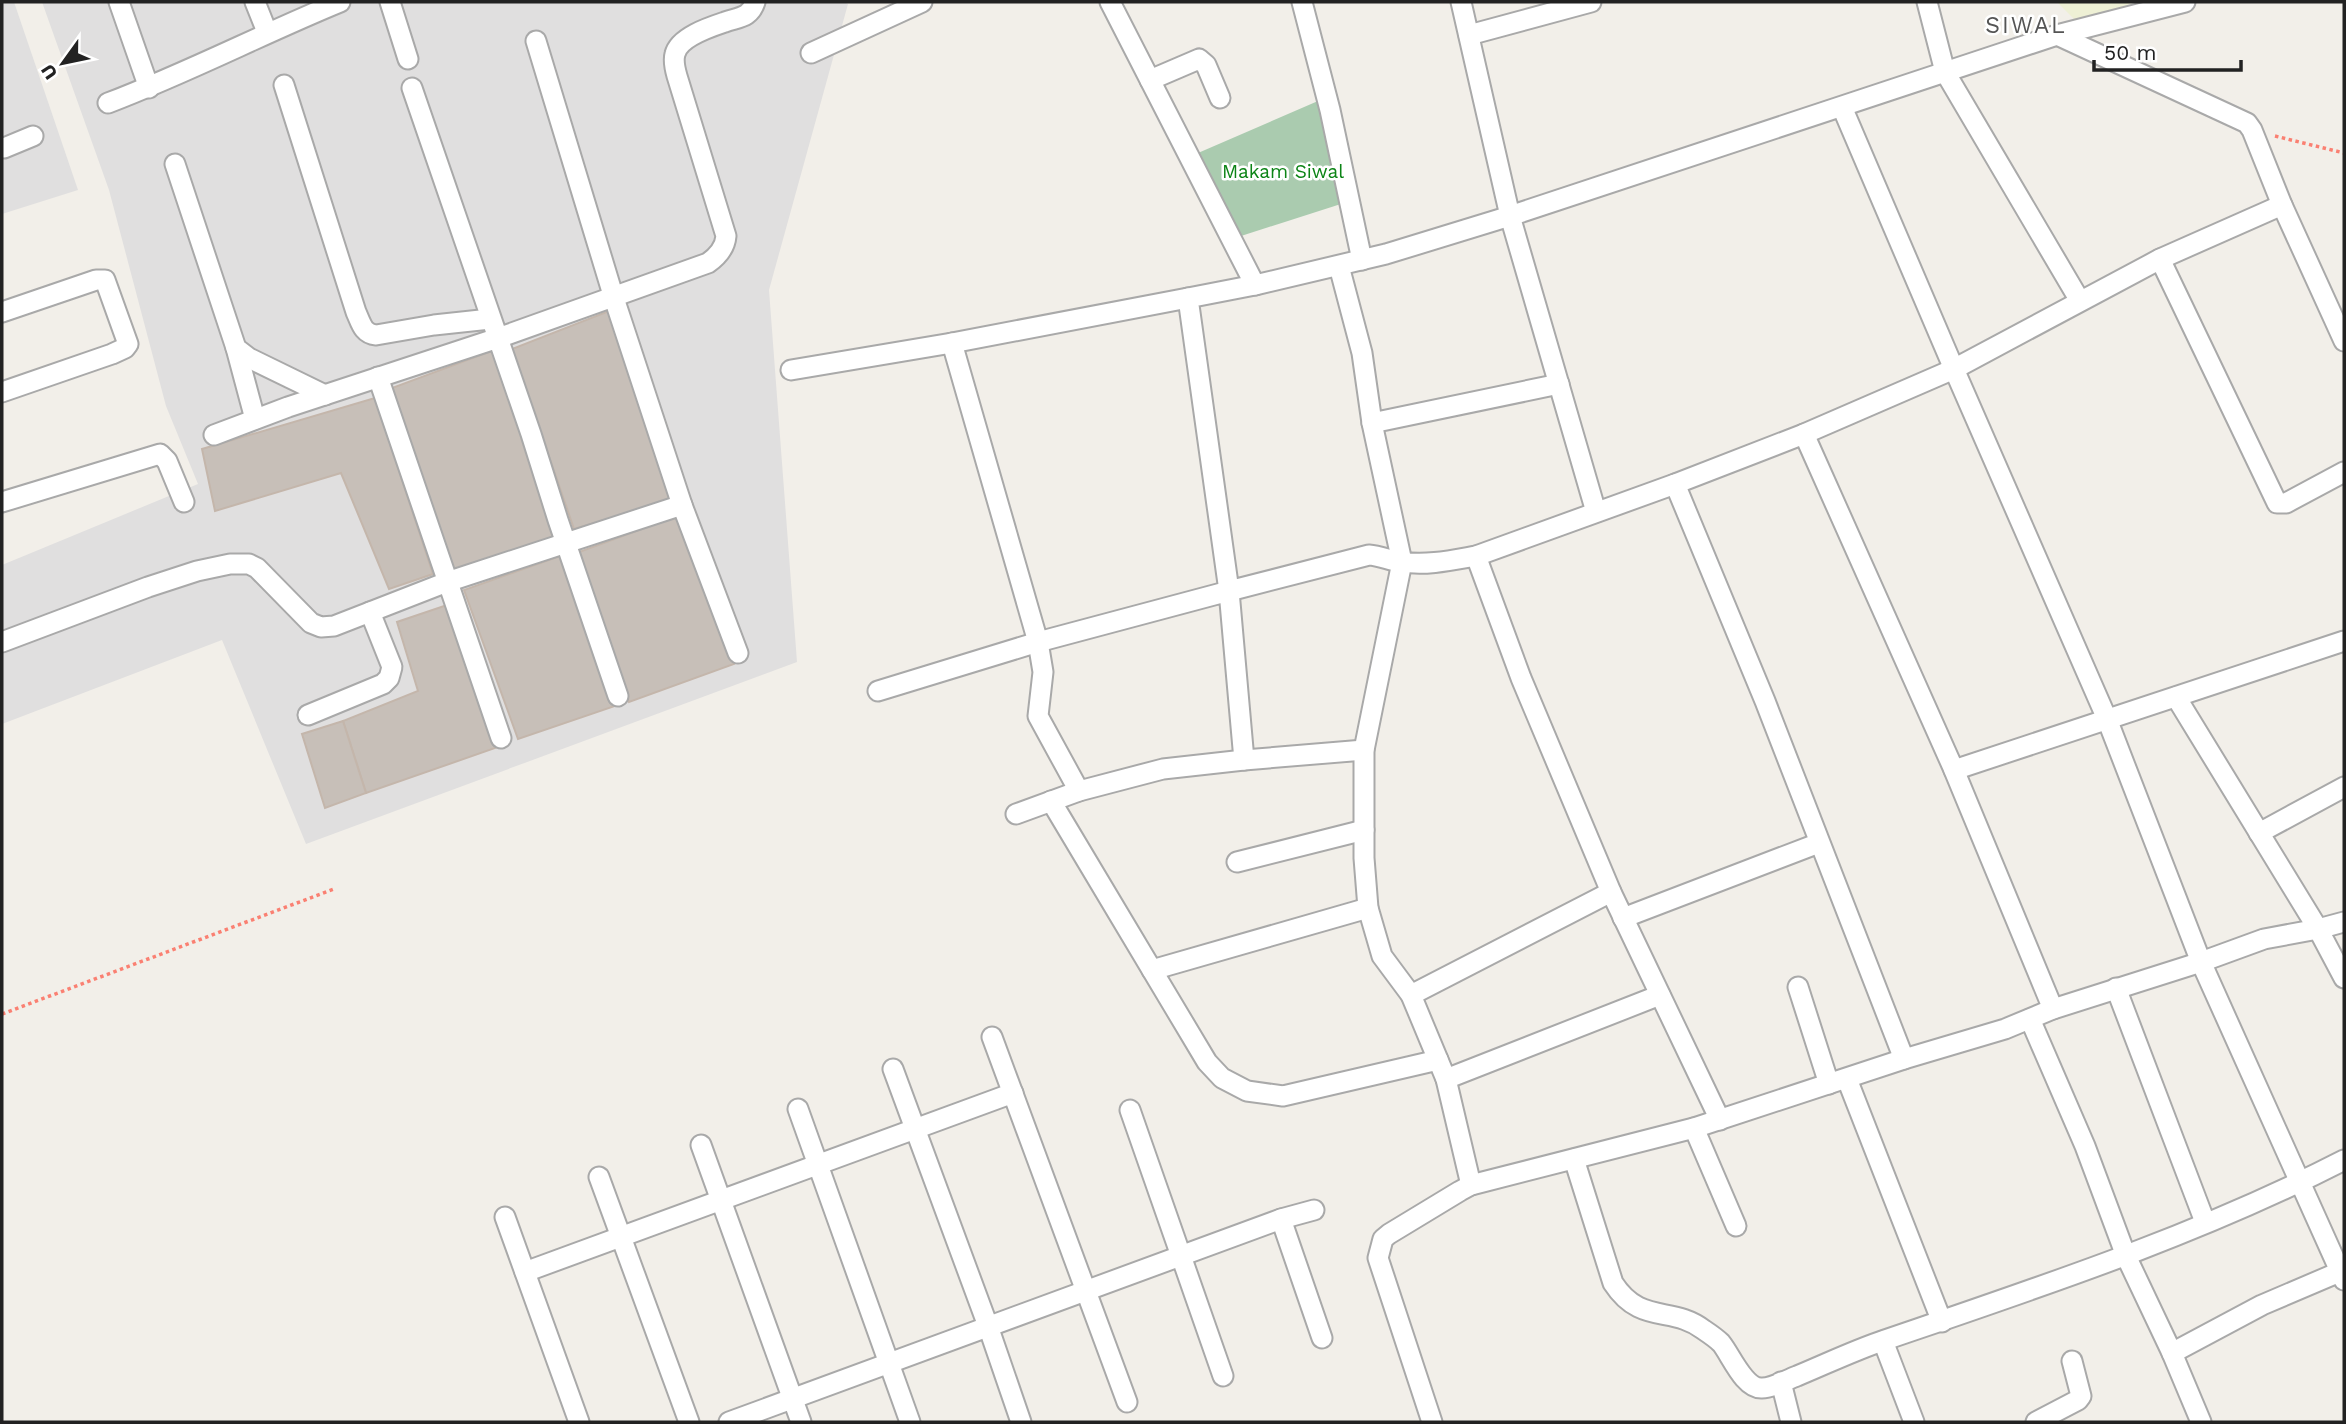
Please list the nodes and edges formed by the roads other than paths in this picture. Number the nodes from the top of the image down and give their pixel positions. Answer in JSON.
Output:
{"nodes":[{"id":1,"x":119,"y":2,"type":"edge"},
{"id":2,"x":256,"y":2,"type":"edge"},
{"id":3,"x":340,"y":2,"type":"edge"},
{"id":4,"x":390,"y":2,"type":"edge"},
{"id":5,"x":755,"y":2,"type":"edge"},
{"id":6,"x":922,"y":2,"type":"edge"},
{"id":7,"x":1110,"y":2,"type":"edge"},
{"id":8,"x":1302,"y":2,"type":"edge"},
{"id":9,"x":1461,"y":2,"type":"edge"},
{"id":10,"x":1591,"y":2,"type":"edge"},
{"id":11,"x":1927,"y":2,"type":"edge"},
{"id":12,"x":2185,"y":2,"type":"edge"},
{"id":13,"x":267,"y":32,"type":"junction"},
{"id":14,"x":1469,"y":35,"type":"junction"},
{"id":15,"x":2057,"y":35,"type":"junction"},
{"id":16,"x":536,"y":41,"type":"dead end"},
{"id":17,"x":811,"y":53,"type":"dead end"},
{"id":18,"x":408,"y":59,"type":"dead end"},
{"id":19,"x":1945,"y":72,"type":"junction"},
{"id":20,"x":1150,"y":80,"type":"junction"},
{"id":21,"x":284,"y":85,"type":"dead end"},
{"id":22,"x":149,"y":88,"type":"junction"},
{"id":23,"x":412,"y":88,"type":"dead end"},
{"id":24,"x":1220,"y":98,"type":"dead end"},
{"id":25,"x":108,"y":103,"type":"dead end"},
{"id":26,"x":1842,"y":107,"type":"junction"},
{"id":27,"x":33,"y":136,"type":"dead end"},
{"id":28,"x":2,"y":147,"type":"edge"},
{"id":29,"x":175,"y":164,"type":"dead end"},
{"id":30,"x":2282,"y":205,"type":"junction"},
{"id":31,"x":1510,"y":216,"type":"junction"},
{"id":32,"x":2160,"y":259,"type":"junction"},
{"id":33,"x":1362,"y":260,"type":"junction"},
{"id":34,"x":1339,"y":266,"type":"junction"},
{"id":35,"x":1255,"y":285,"type":"junction"},
{"id":36,"x":613,"y":295,"type":"junction"},
{"id":37,"x":1188,"y":298,"type":"junction"},
{"id":38,"x":2080,"y":301,"type":"junction"},
{"id":39,"x":2,"y":312,"type":"edge"},
{"id":40,"x":490,"y":319,"type":"junction"},
{"id":41,"x":498,"y":338,"type":"junction"},
{"id":42,"x":2344,"y":341,"type":"edge"},
{"id":43,"x":952,"y":342,"type":"junction"},
{"id":44,"x":236,"y":348,"type":"junction"},
{"id":45,"x":1954,"y":369,"type":"junction"},
{"id":46,"x":791,"y":370,"type":"dead end"},
{"id":47,"x":378,"y":377,"type":"junction"},
{"id":48,"x":1559,"y":384,"type":"junction"},
{"id":49,"x":2,"y":392,"type":"edge"},
{"id":50,"x":325,"y":395,"type":"junction"},
{"id":51,"x":255,"y":419,"type":"junction"},
{"id":52,"x":1371,"y":423,"type":"junction"},
{"id":53,"x":1804,"y":434,"type":"junction"},
{"id":54,"x":214,"y":435,"type":"dead end"},
{"id":55,"x":2344,"y":472,"type":"edge"},
{"id":56,"x":1675,"y":484,"type":"junction"},
{"id":57,"x":2,"y":502,"type":"edge"},
{"id":58,"x":184,"y":502,"type":"dead end"},
{"id":59,"x":682,"y":505,"type":"junction"},
{"id":60,"x":1596,"y":512,"type":"junction"},
{"id":61,"x":566,"y":543,"type":"junction"},
{"id":62,"x":1476,"y":556,"type":"junction"},
{"id":63,"x":1402,"y":562,"type":"junction"},
{"id":64,"x":447,"y":582,"type":"junction"},
{"id":65,"x":1229,"y":591,"type":"junction"},
{"id":66,"x":370,"y":611,"type":"junction"},
{"id":67,"x":2344,"y":641,"type":"edge"},
{"id":68,"x":2,"y":642,"type":"edge"},
{"id":69,"x":1038,"y":642,"type":"junction"},
{"id":70,"x":738,"y":653,"type":"dead end"},
{"id":71,"x":877,"y":691,"type":"dead end"},
{"id":72,"x":618,"y":696,"type":"dead end"},
{"id":73,"x":2176,"y":697,"type":"junction"},
{"id":74,"x":308,"y":715,"type":"dead end"},
{"id":75,"x":2107,"y":719,"type":"junction"},
{"id":76,"x":501,"y":738,"type":"dead end"},
{"id":77,"x":1364,"y":750,"type":"junction"},
{"id":78,"x":1244,"y":760,"type":"junction"},
{"id":79,"x":1954,"y":770,"type":"junction"},
{"id":80,"x":2344,"y":787,"type":"edge"},
{"id":81,"x":1079,"y":790,"type":"junction"},
{"id":82,"x":1051,"y":801,"type":"junction"},
{"id":83,"x":1016,"y":814,"type":"dead end"},
{"id":84,"x":1364,"y":831,"type":"junction"},
{"id":85,"x":2259,"y":833,"type":"junction"},
{"id":86,"x":1819,"y":843,"type":"junction"},
{"id":87,"x":1237,"y":862,"type":"dead end"},
{"id":88,"x":1611,"y":892,"type":"junction"},
{"id":89,"x":1368,"y":908,"type":"junction"},
{"id":90,"x":1623,"y":918,"type":"junction"},
{"id":91,"x":2344,"y":922,"type":"edge"},
{"id":92,"x":2318,"y":929,"type":"junction"},
{"id":93,"x":2201,"y":962,"type":"junction"},
{"id":94,"x":1152,"y":970,"type":"junction"},
{"id":95,"x":2344,"y":978,"type":"edge"},
{"id":96,"x":1798,"y":987,"type":"dead end"},
{"id":97,"x":2116,"y":988,"type":"junction"},
{"id":98,"x":1412,"y":995,"type":"junction"},
{"id":99,"x":1660,"y":996,"type":"junction"},
{"id":100,"x":2053,"y":1009,"type":"junction"},
{"id":101,"x":2030,"y":1019,"type":"junction"},
{"id":102,"x":992,"y":1037,"type":"dead end"},
{"id":103,"x":1904,"y":1059,"type":"junction"},
{"id":104,"x":893,"y":1069,"type":"dead end"},
{"id":105,"x":1442,"y":1070,"type":"junction"},
{"id":106,"x":1838,"y":1081,"type":"junction"},
{"id":107,"x":1013,"y":1093,"type":"junction"},
{"id":108,"x":798,"y":1109,"type":"dead end"},
{"id":109,"x":1130,"y":1110,"type":"dead end"},
{"id":110,"x":1720,"y":1120,"type":"junction"},
{"id":111,"x":916,"y":1129,"type":"junction"},
{"id":112,"x":1694,"y":1129,"type":"junction"},
{"id":113,"x":701,"y":1145,"type":"dead end"},
{"id":114,"x":1574,"y":1159,"type":"junction"},
{"id":115,"x":2344,"y":1160,"type":"edge"},
{"id":116,"x":818,"y":1165,"type":"junction"},
{"id":117,"x":599,"y":1177,"type":"dead end"},
{"id":118,"x":2301,"y":1182,"type":"junction"},
{"id":119,"x":1465,"y":1188,"type":"junction"},
{"id":120,"x":720,"y":1200,"type":"junction"},
{"id":121,"x":1314,"y":1210,"type":"dead end"},
{"id":122,"x":505,"y":1217,"type":"dead end"},
{"id":123,"x":1281,"y":1219,"type":"junction"},
{"id":124,"x":2205,"y":1222,"type":"junction"},
{"id":125,"x":1736,"y":1226,"type":"dead end"},
{"id":126,"x":621,"y":1237,"type":"junction"},
{"id":127,"x":2126,"y":1256,"type":"junction"},
{"id":128,"x":1181,"y":1257,"type":"junction"},
{"id":129,"x":525,"y":1272,"type":"junction"},
{"id":130,"x":2343,"y":1274,"type":"edge"},
{"id":131,"x":1087,"y":1291,"type":"junction"},
{"id":132,"x":1942,"y":1322,"type":"junction"},
{"id":133,"x":988,"y":1326,"type":"junction"},
{"id":134,"x":1322,"y":1338,"type":"dead end"},
{"id":135,"x":1883,"y":1341,"type":"junction"},
{"id":136,"x":2172,"y":1353,"type":"junction"},
{"id":137,"x":2072,"y":1361,"type":"dead end"},
{"id":138,"x":889,"y":1362,"type":"junction"},
{"id":139,"x":1223,"y":1376,"type":"dead end"},
{"id":140,"x":1781,"y":1382,"type":"junction"},
{"id":141,"x":792,"y":1400,"type":"junction"},
{"id":142,"x":1127,"y":1402,"type":"dead end"},
{"id":143,"x":579,"y":1422,"type":"edge"},
{"id":144,"x":689,"y":1422,"type":"edge"},
{"id":145,"x":729,"y":1422,"type":"edge"},
{"id":146,"x":801,"y":1422,"type":"edge"},
{"id":147,"x":910,"y":1422,"type":"edge"},
{"id":148,"x":1021,"y":1422,"type":"edge"},
{"id":149,"x":1432,"y":1422,"type":"edge"},
{"id":150,"x":1791,"y":1422,"type":"edge"},
{"id":151,"x":1914,"y":1422,"type":"edge"},
{"id":152,"x":2036,"y":1422,"type":"edge"},
{"id":153,"x":2201,"y":1422,"type":"edge"}],
"edges":[{"from":1,"to":22,"type":"street"},
{"from":2,"to":13,"type":"street"},
{"from":3,"to":13,"type":"street"},
{"from":4,"to":18,"type":"street"},
{"from":5,"to":36,"type":"street"},
{"from":6,"to":17,"type":"street"},
{"from":7,"to":20,"type":"street"},
{"from":8,"to":33,"type":"street"},
{"from":9,"to":14,"type":"street"},
{"from":10,"to":14,"type":"street"},
{"from":11,"to":19,"type":"street"},
{"from":12,"to":15,"type":"street"},
{"from":13,"to":22,"type":"street"},
{"from":14,"to":31,"type":"street"},
{"from":15,"to":19,"type":"street"},
{"from":15,"to":30,"type":"street"},
{"from":16,"to":36,"type":"street"},
{"from":19,"to":26,"type":"street"},
{"from":19,"to":38,"type":"street"},
{"from":20,"to":24,"type":"street"},
{"from":20,"to":35,"type":"street"},
{"from":21,"to":40,"type":"street"},
{"from":22,"to":25,"type":"street"},
{"from":23,"to":40,"type":"street"},
{"from":26,"to":31,"type":"street"},
{"from":26,"to":45,"type":"street"},
{"from":27,"to":28,"type":"street"},
{"from":29,"to":44,"type":"street"},
{"from":30,"to":32,"type":"street"},
{"from":30,"to":42,"type":"street"},
{"from":31,"to":33,"type":"street"},
{"from":31,"to":48,"type":"street"},
{"from":32,"to":38,"type":"street"},
{"from":32,"to":55,"type":"street"},
{"from":33,"to":34,"type":"street"},
{"from":34,"to":35,"type":"street"},
{"from":34,"to":52,"type":"street"},
{"from":35,"to":37,"type":"street"},
{"from":36,"to":41,"type":"street"},
{"from":36,"to":59,"type":"street"},
{"from":37,"to":43,"type":"street"},
{"from":37,"to":65,"type":"street"},
{"from":38,"to":45,"type":"street"},
{"from":39,"to":49,"type":"street"},
{"from":40,"to":41,"type":"street"},
{"from":41,"to":47,"type":"street"},
{"from":41,"to":61,"type":"street"},
{"from":43,"to":46,"type":"street"},
{"from":43,"to":69,"type":"street"},
{"from":44,"to":50,"type":"street"},
{"from":44,"to":51,"type":"street"},
{"from":45,"to":53,"type":"street"},
{"from":45,"to":75,"type":"street"},
{"from":47,"to":50,"type":"street"},
{"from":47,"to":64,"type":"street"},
{"from":48,"to":52,"type":"street"},
{"from":48,"to":60,"type":"street"},
{"from":50,"to":51,"type":"street"},
{"from":51,"to":54,"type":"street"},
{"from":52,"to":63,"type":"street"},
{"from":53,"to":56,"type":"street"},
{"from":53,"to":79,"type":"street"},
{"from":56,"to":60,"type":"street"},
{"from":56,"to":86,"type":"street"},
{"from":57,"to":58,"type":"street"},
{"from":59,"to":61,"type":"street"},
{"from":59,"to":70,"type":"street"},
{"from":60,"to":62,"type":"street"},
{"from":61,"to":64,"type":"street"},
{"from":61,"to":72,"type":"street"},
{"from":62,"to":63,"type":"street"},
{"from":62,"to":88,"type":"street"},
{"from":63,"to":65,"type":"street"},
{"from":63,"to":77,"type":"street"},
{"from":64,"to":66,"type":"street"},
{"from":64,"to":76,"type":"street"},
{"from":65,"to":69,"type":"street"},
{"from":65,"to":78,"type":"street"},
{"from":66,"to":68,"type":"street"},
{"from":66,"to":74,"type":"street"},
{"from":67,"to":73,"type":"street"},
{"from":69,"to":71,"type":"street"},
{"from":69,"to":81,"type":"street"},
{"from":73,"to":75,"type":"street"},
{"from":73,"to":85,"type":"street"},
{"from":75,"to":79,"type":"street"},
{"from":75,"to":93,"type":"street"},
{"from":77,"to":78,"type":"street"},
{"from":77,"to":84,"type":"street"},
{"from":78,"to":81,"type":"street"},
{"from":79,"to":100,"type":"street"},
{"from":80,"to":85,"type":"street"},
{"from":81,"to":82,"type":"street"},
{"from":82,"to":83,"type":"street"},
{"from":82,"to":94,"type":"street"},
{"from":84,"to":87,"type":"street"},
{"from":84,"to":89,"type":"street"},
{"from":85,"to":92,"type":"street"},
{"from":86,"to":90,"type":"street"},
{"from":86,"to":103,"type":"street"},
{"from":88,"to":90,"type":"street"},
{"from":88,"to":98,"type":"street"},
{"from":89,"to":94,"type":"street"},
{"from":89,"to":98,"type":"street"},
{"from":90,"to":99,"type":"street"},
{"from":91,"to":92,"type":"street"},
{"from":92,"to":93,"type":"street"},
{"from":92,"to":95,"type":"street"},
{"from":93,"to":97,"type":"street"},
{"from":93,"to":118,"type":"street"},
{"from":94,"to":105,"type":"street"},
{"from":96,"to":106,"type":"street"},
{"from":97,"to":100,"type":"street"},
{"from":97,"to":124,"type":"street"},
{"from":98,"to":105,"type":"street"},
{"from":99,"to":105,"type":"street"},
{"from":99,"to":110,"type":"street"},
{"from":100,"to":101,"type":"street"},
{"from":101,"to":103,"type":"street"},
{"from":101,"to":127,"type":"street"},
{"from":102,"to":107,"type":"street"},
{"from":103,"to":106,"type":"street"},
{"from":104,"to":111,"type":"street"},
{"from":105,"to":119,"type":"street"},
{"from":106,"to":110,"type":"street"},
{"from":106,"to":132,"type":"street"},
{"from":107,"to":111,"type":"street"},
{"from":107,"to":131,"type":"street"},
{"from":108,"to":116,"type":"street"},
{"from":109,"to":128,"type":"street"},
{"from":110,"to":112,"type":"street"},
{"from":111,"to":116,"type":"street"},
{"from":111,"to":133,"type":"street"},
{"from":112,"to":114,"type":"street"},
{"from":112,"to":125,"type":"street"},
{"from":113,"to":120,"type":"street"},
{"from":114,"to":119,"type":"street"},
{"from":114,"to":140,"type":"street"},
{"from":115,"to":118,"type":"street"},
{"from":116,"to":120,"type":"street"},
{"from":116,"to":138,"type":"street"},
{"from":117,"to":126,"type":"street"},
{"from":118,"to":124,"type":"street"},
{"from":118,"to":130,"type":"street"},
{"from":119,"to":149,"type":"street"},
{"from":120,"to":126,"type":"street"},
{"from":120,"to":141,"type":"street"},
{"from":121,"to":123,"type":"street"},
{"from":122,"to":129,"type":"street"},
{"from":123,"to":128,"type":"street"},
{"from":123,"to":134,"type":"street"},
{"from":124,"to":127,"type":"street"},
{"from":126,"to":129,"type":"street"},
{"from":126,"to":144,"type":"street"},
{"from":127,"to":132,"type":"street"},
{"from":127,"to":136,"type":"street"},
{"from":128,"to":131,"type":"street"},
{"from":128,"to":139,"type":"street"},
{"from":129,"to":143,"type":"street"},
{"from":130,"to":136,"type":"street"},
{"from":131,"to":133,"type":"street"},
{"from":131,"to":142,"type":"street"},
{"from":132,"to":135,"type":"street"},
{"from":133,"to":138,"type":"street"},
{"from":133,"to":148,"type":"street"},
{"from":135,"to":140,"type":"street"},
{"from":135,"to":151,"type":"street"},
{"from":136,"to":153,"type":"street"},
{"from":137,"to":152,"type":"street"},
{"from":138,"to":141,"type":"street"},
{"from":138,"to":147,"type":"street"},
{"from":140,"to":150,"type":"street"},
{"from":141,"to":145,"type":"street"},
{"from":141,"to":146,"type":"street"}]}
